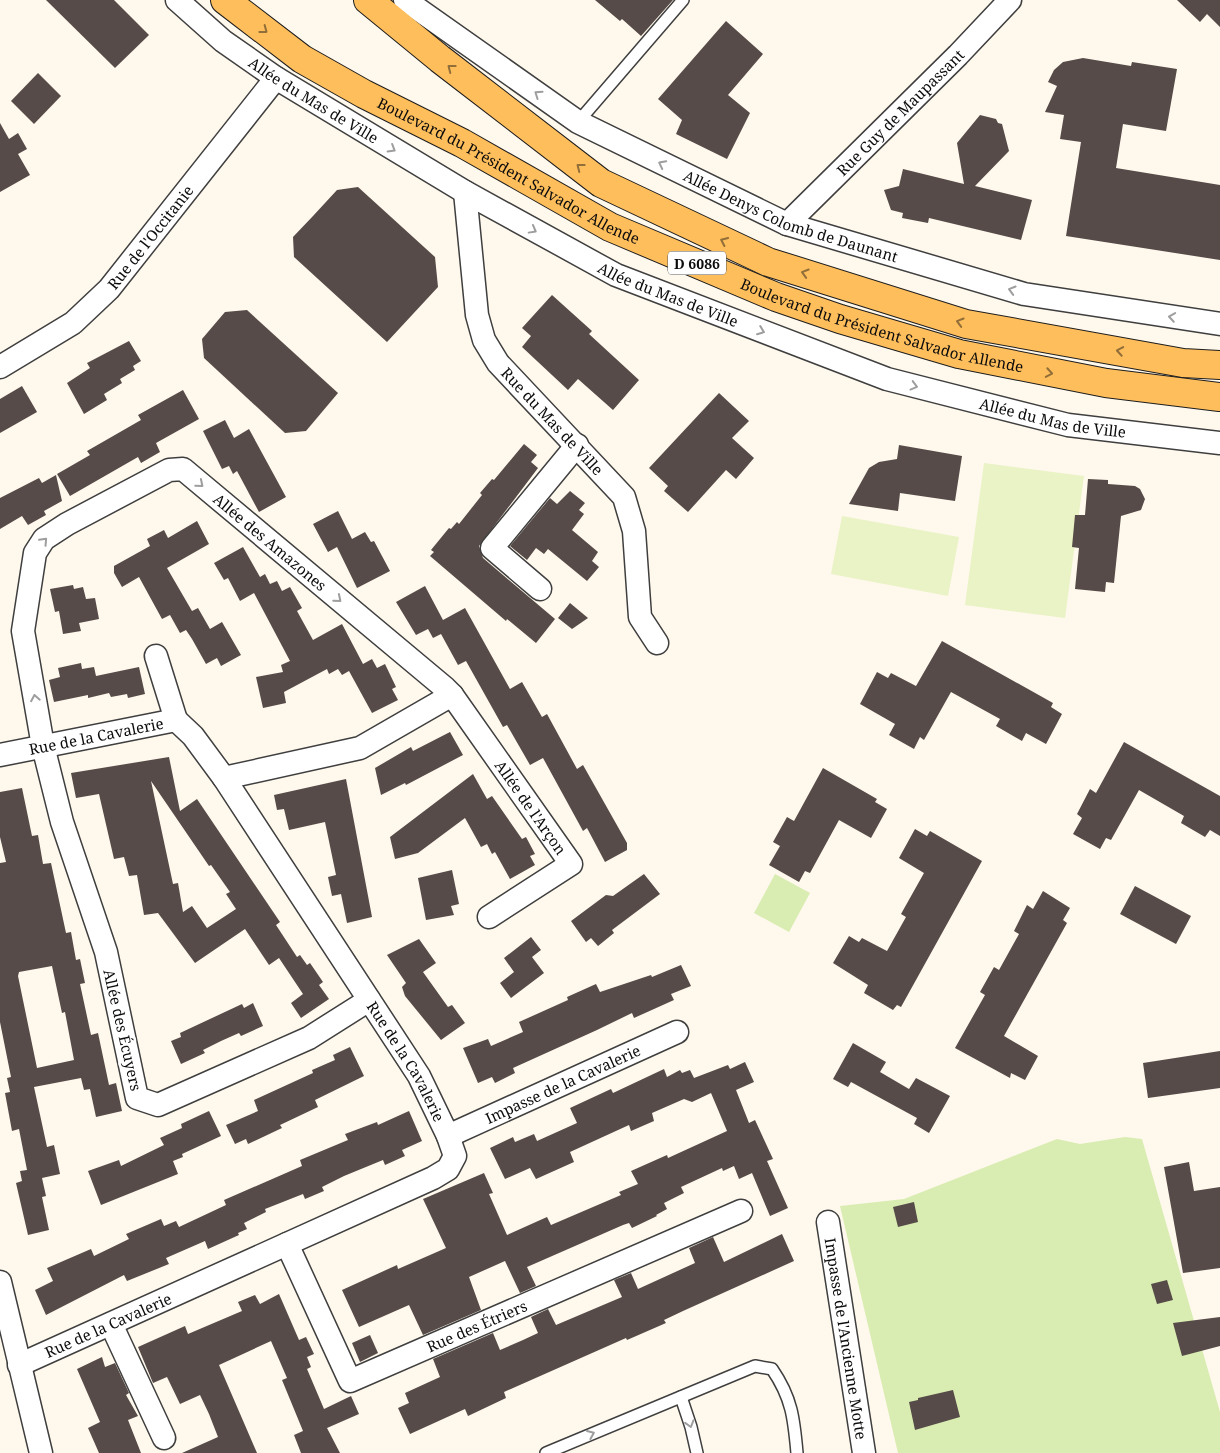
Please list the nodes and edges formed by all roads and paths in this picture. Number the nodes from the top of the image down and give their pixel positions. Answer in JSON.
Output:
{"nodes":[{"id":1,"x":177,"y":0,"type":"edge"},
{"id":2,"x":225,"y":0,"type":"edge"},
{"id":3,"x":368,"y":0,"type":"edge"},
{"id":4,"x":404,"y":0,"type":"edge"},
{"id":5,"x":683,"y":0,"type":"edge"},
{"id":6,"x":1010,"y":0,"type":"edge"},
{"id":7,"x":276,"y":78,"type":"junction"},
{"id":8,"x":578,"y":122,"type":"junction"},
{"id":9,"x":465,"y":192,"type":"junction"},
{"id":10,"x":787,"y":224,"type":"junction"},
{"id":11,"x":1220,"y":324,"type":"edge"},
{"id":12,"x":1220,"y":365,"type":"edge"},
{"id":13,"x":0,"y":367,"type":"edge"},
{"id":14,"x":1220,"y":397,"type":"edge"},
{"id":15,"x":1220,"y":443,"type":"edge"},
{"id":16,"x":577,"y":446,"type":"junction"},
{"id":17,"x":540,"y":589,"type":"dead end"},
{"id":18,"x":656,"y":643,"type":"dead end"},
{"id":19,"x":156,"y":656,"type":"dead end"},
{"id":20,"x":452,"y":695,"type":"junction"},
{"id":21,"x":176,"y":720,"type":"junction"},
{"id":22,"x":43,"y":746,"type":"junction"},
{"id":23,"x":0,"y":755,"type":"edge"},
{"id":24,"x":224,"y":778,"type":"junction"},
{"id":25,"x":489,"y":918,"type":"dead end"},
{"id":26,"x":369,"y":1000,"type":"junction"},
{"id":27,"x":677,"y":1032,"type":"dead end"},
{"id":28,"x":448,"y":1136,"type":"junction"},
{"id":29,"x":742,"y":1212,"type":"dead end"},
{"id":30,"x":828,"y":1222,"type":"dead end"},
{"id":31,"x":287,"y":1244,"type":"junction"},
{"id":32,"x":0,"y":1282,"type":"edge"},
{"id":33,"x":111,"y":1324,"type":"junction"},
{"id":34,"x":19,"y":1365,"type":"junction"},
{"id":35,"x":680,"y":1397,"type":"junction"},
{"id":36,"x":164,"y":1438,"type":"dead end"},
{"id":37,"x":568,"y":1449,"type":"edge"},
{"id":38,"x":41,"y":1453,"type":"edge"},
{"id":39,"x":546,"y":1453,"type":"edge"},
{"id":40,"x":697,"y":1453,"type":"edge"},
{"id":41,"x":797,"y":1453,"type":"edge"},
{"id":42,"x":864,"y":1453,"type":"edge"}],
"edges":[{"from":1,"to":7,"type":"street","name":"Allée du Mas de Ville"},
{"from":2,"to":14,"type":"main road","name":"Boulevard du Président Salvador Allende","number":"D 6086","one_way":true},
{"from":12,"to":3,"type":"main road","name":"Boulevard du Président Salvador Allende","number":"D 6086","one_way":true},
{"from":8,"to":4,"type":"street","name":"Allée Denys Colomb de Daunant","one_way":true},
{"from":5,"to":8,"type":"lane"},
{"from":6,"to":10,"type":"street","name":"Rue Guy de Maupassant"},
{"from":7,"to":9,"type":"street","name":"Allée du Mas de Ville","one_way":true},
{"from":7,"to":13,"type":"street","name":"Rue de l'Occitanie"},
{"from":10,"to":8,"type":"street","name":"Allée Denys Colomb de Daunant","one_way":true},
{"from":9,"to":15,"type":"street","name":"Allée du Mas de Ville","one_way":true},
{"from":9,"to":16,"type":"street","name":"Rue du Mas de Ville"},
{"from":11,"to":10,"type":"street","name":"Allée Denys Colomb de Daunant","one_way":true},
{"from":16,"to":17,"type":"street"},
{"from":16,"to":18,"type":"street","name":"Rue du Mas de Ville"},
{"from":19,"to":21,"type":"street"},
{"from":22,"to":20,"type":"street","name":"Allée des Amazones","one_way":true},
{"from":20,"to":24,"type":"street"},
{"from":20,"to":25,"type":"street","name":"Allée de l'Arçon"},
{"from":21,"to":22,"type":"street","name":"Rue de la Cavalerie"},
{"from":21,"to":24,"type":"street","name":"Rue de la Cavalerie"},
{"from":22,"to":23,"type":"street","name":"Rue de la Cavalerie"},
{"from":22,"to":26,"type":"street","name":"Allée des Écuyers"},
{"from":24,"to":26,"type":"street","name":"Rue de la Cavalerie"},
{"from":26,"to":28,"type":"street","name":"Rue de la Cavalerie"},
{"from":27,"to":28,"type":"street","name":"Impasse de la Cavalerie"},
{"from":28,"to":31,"type":"street","name":"Rue de la Cavalerie"},
{"from":29,"to":31,"type":"street","name":"Rue des Étriers"},
{"from":30,"to":42,"type":"street","name":"Impasse de l'Ancienne Motte"},
{"from":31,"to":33,"type":"street","name":"Rue de la Cavalerie"},
{"from":32,"to":34,"type":"street"},
{"from":33,"to":34,"type":"street","name":"Rue de la Cavalerie"},
{"from":33,"to":36,"type":"street"},
{"from":34,"to":38,"type":"street"},
{"from":37,"to":35,"type":"lane","one_way":true},
{"from":35,"to":40,"type":"lane","one_way":true},
{"from":35,"to":41,"type":"lane"},
{"from":37,"to":39,"type":"lane"}]}
